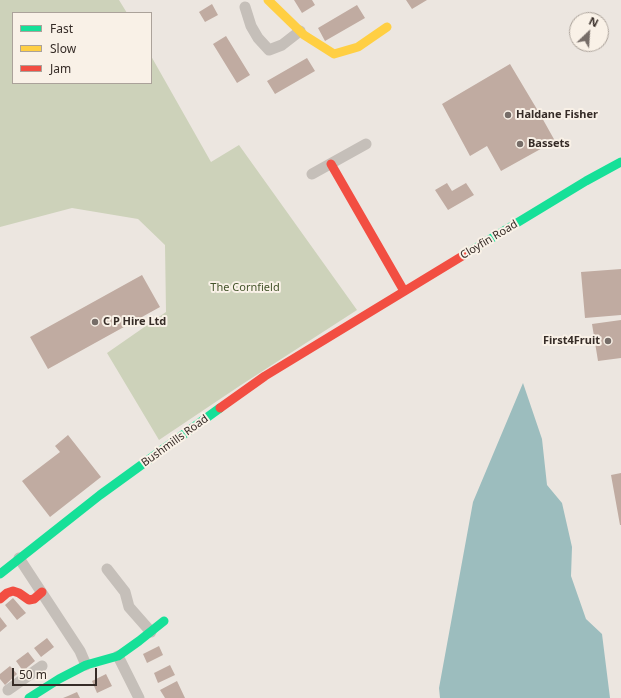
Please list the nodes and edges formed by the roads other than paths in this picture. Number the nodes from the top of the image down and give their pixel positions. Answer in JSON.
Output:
{"nodes":[{"id":1,"x":268,"y":0,"type":"edge"},
{"id":2,"x":245,"y":7,"type":"dead end"},
{"id":3,"x":387,"y":28,"type":"dead end"},
{"id":4,"x":300,"y":31,"type":"junction"},
{"id":5,"x":366,"y":144,"type":"dead end"},
{"id":6,"x":621,"y":162,"type":"edge"},
{"id":7,"x":331,"y":164,"type":"junction"},
{"id":8,"x":312,"y":174,"type":"dead end"},
{"id":9,"x":404,"y":291,"type":"junction"},
{"id":10,"x":358,"y":319,"type":"joint"},
{"id":11,"x":19,"y":558,"type":"junction"},
{"id":12,"x":107,"y":569,"type":"dead end"},
{"id":13,"x":0,"y":574,"type":"edge"},
{"id":14,"x":42,"y":592,"type":"junction"},
{"id":15,"x":0,"y":599,"type":"edge"},
{"id":16,"x":164,"y":621,"type":"dead end"},
{"id":17,"x":151,"y":632,"type":"junction"},
{"id":18,"x":118,"y":656,"type":"junction"},
{"id":19,"x":86,"y":665,"type":"junction"},
{"id":20,"x":42,"y":666,"type":"dead end"},
{"id":21,"x":24,"y":698,"type":"edge"},
{"id":22,"x":29,"y":698,"type":"edge"},
{"id":23,"x":139,"y":698,"type":"edge"}],
"edges":[{"from":1,"to":4,"type":"main road"},
{"from":2,"to":4,"type":"street"},
{"from":3,"to":4,"type":"main road"},
{"from":5,"to":7,"type":"street"},
{"from":6,"to":9,"type":"main road","name":"Cloyfin Road"},
{"from":7,"to":8,"type":"street"},
{"from":7,"to":9,"type":"main road"},
{"from":9,"to":10,"type":"main road","name":"Cloyfin Road"},
{"from":10,"to":11,"type":"main road","name":"Bushmills Road"},
{"from":11,"to":13,"type":"main road","name":"Bushmills Road"},
{"from":11,"to":14,"type":"street"},
{"from":12,"to":17,"type":"street"},
{"from":14,"to":15,"type":"main road"},
{"from":14,"to":19,"type":"street"},
{"from":16,"to":17,"type":"main road"},
{"from":17,"to":18,"type":"main road"},
{"from":18,"to":19,"type":"main road"},
{"from":18,"to":23,"type":"street"},
{"from":19,"to":22,"type":"main road"},
{"from":20,"to":21,"type":"street"}]}
